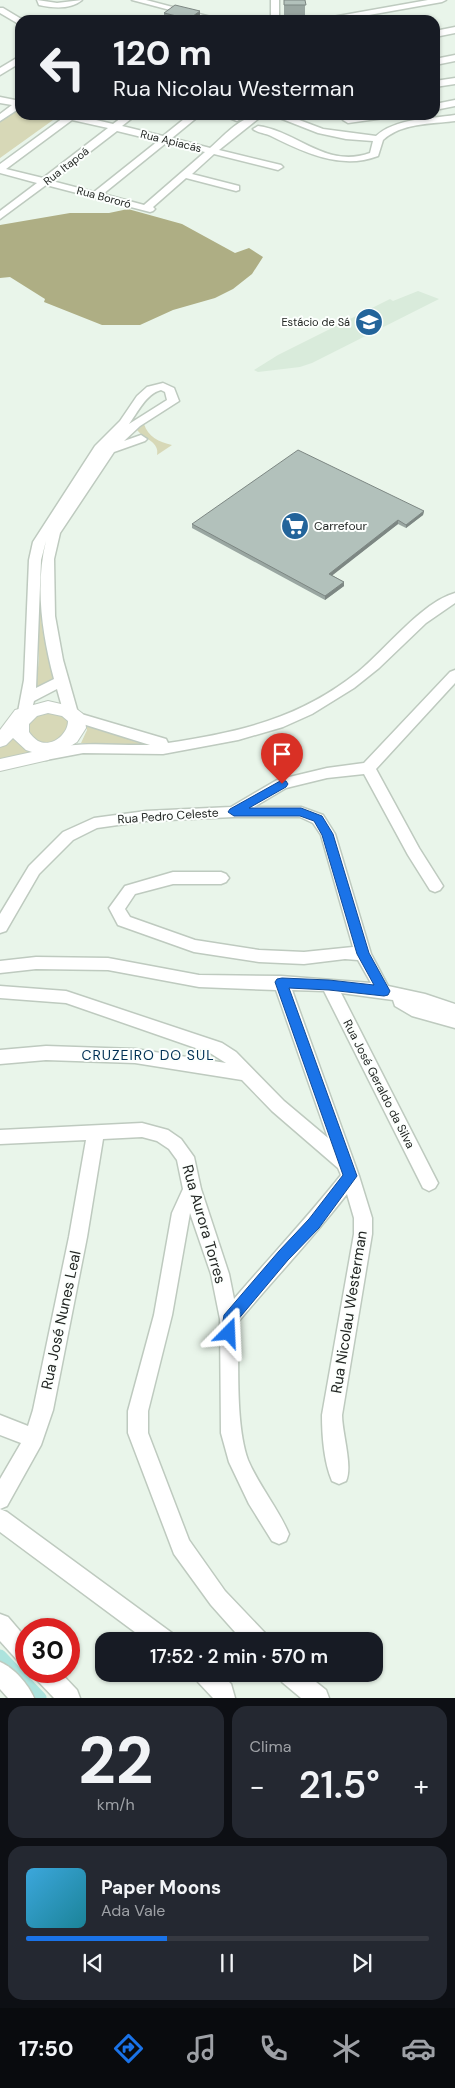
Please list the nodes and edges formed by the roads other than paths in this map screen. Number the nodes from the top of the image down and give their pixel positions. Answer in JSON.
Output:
{"nodes":[{"id":1,"x":41,"y":0,"type":"edge"},
{"id":2,"x":77,"y":0,"type":"edge"},
{"id":3,"x":136,"y":0,"type":"edge"},
{"id":4,"x":275,"y":0,"type":"edge"},
{"id":5,"x":380,"y":0,"type":"edge"},
{"id":6,"x":442,"y":0,"type":"edge"},
{"id":7,"x":172,"y":9,"type":"junction"},
{"id":8,"x":390,"y":9,"type":"junction"},
{"id":9,"x":0,"y":10,"type":"edge"},
{"id":10,"x":164,"y":14,"type":"edge"},
{"id":11,"x":197,"y":15,"type":"edge"},
{"id":12,"x":276,"y":15,"type":"edge"},
{"id":13,"x":356,"y":15,"type":"edge"},
{"id":14,"x":15,"y":18,"type":"edge"},
{"id":15,"x":454,"y":30,"type":"edge"},
{"id":16,"x":440,"y":33,"type":"edge"},
{"id":17,"x":455,"y":58,"type":"edge"},
{"id":18,"x":440,"y":61,"type":"edge"},
{"id":19,"x":15,"y":62,"type":"edge"},
{"id":20,"x":0,"y":72,"type":"edge"},
{"id":21,"x":455,"y":81,"type":"edge"},
{"id":22,"x":440,"y":83,"type":"edge"},
{"id":23,"x":0,"y":100,"type":"edge"},
{"id":24,"x":15,"y":102,"type":"edge"},
{"id":25,"x":455,"y":103,"type":"edge"},
{"id":26,"x":15,"y":105,"type":"edge"},
{"id":27,"x":15,"y":106,"type":"edge"},
{"id":28,"x":440,"y":106,"type":"edge"},
{"id":29,"x":0,"y":113,"type":"edge"},
{"id":30,"x":0,"y":118,"type":"edge"},
{"id":31,"x":455,"y":118,"type":"edge"},
{"id":32,"x":58,"y":120,"type":"edge"},
{"id":33,"x":59,"y":120,"type":"edge"},
{"id":34,"x":86,"y":120,"type":"edge"},
{"id":35,"x":124,"y":120,"type":"edge"},
{"id":36,"x":189,"y":120,"type":"edge"},
{"id":37,"x":249,"y":120,"type":"edge"},
{"id":38,"x":291,"y":120,"type":"edge"},
{"id":39,"x":115,"y":127,"type":"junction"},
{"id":40,"x":258,"y":129,"type":"dead end"},
{"id":41,"x":378,"y":139,"type":"junction"},
{"id":42,"x":165,"y":140,"type":"junction"},
{"id":43,"x":213,"y":151,"type":"junction"},
{"id":44,"x":0,"y":162,"type":"edge"},
{"id":45,"x":278,"y":167,"type":"dead end"},
{"id":46,"x":0,"y":169,"type":"edge"},
{"id":47,"x":184,"y":175,"type":"junction"},
{"id":48,"x":45,"y":182,"type":"junction"},
{"id":49,"x":236,"y":188,"type":"dead end"},
{"id":50,"x":96,"y":195,"type":"junction"},
{"id":51,"x":0,"y":216,"type":"edge"},
{"id":52,"x":142,"y":439,"type":"dead end"},
{"id":53,"x":105,"y":457,"type":"junction"},
{"id":54,"x":455,"y":597,"type":"edge"},
{"id":55,"x":455,"y":675,"type":"edge"},
{"id":56,"x":64,"y":685,"type":"junction"},
{"id":57,"x":24,"y":712,"type":"junction"},
{"id":58,"x":73,"y":715,"type":"junction"},
{"id":59,"x":120,"y":733,"type":"junction"},
{"id":60,"x":0,"y":741,"type":"edge"},
{"id":61,"x":193,"y":744,"type":"junction"},
{"id":62,"x":0,"y":746,"type":"edge"},
{"id":63,"x":51,"y":750,"type":"junction"},
{"id":64,"x":0,"y":765,"type":"edge"},
{"id":65,"x":368,"y":768,"type":"junction"},
{"id":66,"x":234,"y":812,"type":"junction"},
{"id":67,"x":221,"y":878,"type":"dead end"},
{"id":68,"x":435,"y":886,"type":"dead end"},
{"id":69,"x":0,"y":927,"type":"edge"},
{"id":70,"x":363,"y":954,"type":"junction"},
{"id":71,"x":0,"y":966,"type":"edge"},
{"id":72,"x":282,"y":982,"type":"junction"},
{"id":73,"x":329,"y":985,"type":"junction"},
{"id":74,"x":0,"y":992,"type":"edge"},
{"id":75,"x":386,"y":992,"type":"junction"},
{"id":76,"x":455,"y":1011,"type":"edge"},
{"id":77,"x":455,"y":1021,"type":"edge"},
{"id":78,"x":0,"y":1057,"type":"edge"},
{"id":79,"x":248,"y":1074,"type":"junction"},
{"id":80,"x":96,"y":1132,"type":"junction"},
{"id":81,"x":0,"y":1137,"type":"edge"},
{"id":82,"x":348,"y":1170,"type":"junction"},
{"id":83,"x":429,"y":1183,"type":"dead end"},
{"id":84,"x":192,"y":1189,"type":"junction"},
{"id":85,"x":229,"y":1319,"type":"junction"},
{"id":86,"x":0,"y":1425,"type":"edge"},
{"id":87,"x":34,"y":1438,"type":"junction"},
{"id":88,"x":339,"y":1474,"type":"dead end"},
{"id":89,"x":0,"y":1499,"type":"edge"},
{"id":90,"x":0,"y":1519,"type":"edge"},
{"id":91,"x":279,"y":1534,"type":"dead end"},
{"id":92,"x":0,"y":1625,"type":"edge"},
{"id":93,"x":152,"y":1632,"type":"edge"},
{"id":94,"x":249,"y":1632,"type":"edge"},
{"id":95,"x":15,"y":1641,"type":"edge"},
{"id":96,"x":0,"y":1673,"type":"edge"},
{"id":97,"x":214,"y":1682,"type":"edge"},
{"id":98,"x":299,"y":1682,"type":"edge"},
{"id":99,"x":55,"y":1683,"type":"edge"},
{"id":100,"x":23,"y":1698,"type":"edge"},
{"id":101,"x":69,"y":1698,"type":"edge"},
{"id":102,"x":224,"y":1698,"type":"edge"},
{"id":103,"x":318,"y":1698,"type":"edge"}],
"edges":[{"from":1,"to":2,"type":"street"},
{"from":3,"to":7,"type":"street"},
{"from":4,"to":12,"type":"street"},
{"from":5,"to":8,"type":"street"},
{"from":6,"to":8,"type":"street"},
{"from":7,"to":10,"type":"street"},
{"from":7,"to":11,"type":"street"},
{"from":8,"to":13,"type":"street"},
{"from":9,"to":14,"type":"street"},
{"from":15,"to":16,"type":"street"},
{"from":17,"to":18,"type":"street"},
{"from":19,"to":20,"type":"street"},
{"from":21,"to":22,"type":"street"},
{"from":23,"to":24,"type":"street"},
{"from":25,"to":28,"type":"street"},
{"from":26,"to":29,"type":"street"},
{"from":27,"to":30,"type":"street"},
{"from":31,"to":41,"type":"street"},
{"from":32,"to":44,"type":"street"},
{"from":33,"to":46,"type":"street"},
{"from":34,"to":39,"type":"street","name":"Rua Apiacás"},
{"from":35,"to":39,"type":"street","name":"Rua Itapoá"},
{"from":36,"to":42,"type":"street"},
{"from":37,"to":43,"type":"street"},
{"from":38,"to":41,"type":"street"},
{"from":39,"to":42,"type":"street","name":"Rua Apiacás"},
{"from":39,"to":48,"type":"street","name":"Rua Itapoá"},
{"from":40,"to":41,"type":"street"},
{"from":42,"to":43,"type":"street","name":"Rua Apiacás"},
{"from":42,"to":50,"type":"street"},
{"from":43,"to":45,"type":"street","name":"Rua Apiacás"},
{"from":43,"to":47,"type":"street"},
{"from":46,"to":48,"type":"street","name":"Rua Bororó"},
{"from":47,"to":49,"type":"street"},
{"from":47,"to":50,"type":"street","name":"Rua Bororó"},
{"from":48,"to":50,"type":"street","name":"Rua Bororó"},
{"from":48,"to":51,"type":"street","name":"Rua Itapoá"},
{"from":52,"to":53,"type":"street"},
{"from":53,"to":56,"type":"street"},
{"from":53,"to":57,"type":"street"},
{"from":54,"to":61,"type":"street"},
{"from":55,"to":65,"type":"street"},
{"from":56,"to":57,"type":"street"},
{"from":56,"to":58,"type":"street"},
{"from":56,"to":59,"type":"street"},
{"from":57,"to":58,"type":"main road"},
{"from":57,"to":60,"type":"main road"},
{"from":57,"to":62,"type":"main road"},
{"from":57,"to":63,"type":"main road"},
{"from":58,"to":59,"type":"street"},
{"from":58,"to":63,"type":"main road"},
{"from":59,"to":61,"type":"street"},
{"from":61,"to":63,"type":"street"},
{"from":63,"to":64,"type":"main road"},
{"from":65,"to":66,"type":"street"},
{"from":65,"to":68,"type":"street"},
{"from":66,"to":69,"type":"street","name":"Rua Pedro Celeste"},
{"from":66,"to":70,"type":"street","name":"Rua Pedro Celeste"},
{"from":67,"to":70,"type":"street"},
{"from":70,"to":75,"type":"street","name":"Rua Pedro Celeste"},
{"from":71,"to":72,"type":"street"},
{"from":72,"to":73,"type":"street"},
{"from":72,"to":82,"type":"street","name":"Rua Nicolau Westerman"},
{"from":73,"to":75,"type":"street"},
{"from":73,"to":83,"type":"street","name":"Rua José Geraldo da Silva"},
{"from":74,"to":79,"type":"street"},
{"from":75,"to":76,"type":"street"},
{"from":75,"to":77,"type":"street"},
{"from":78,"to":79,"type":"street"},
{"from":79,"to":82,"type":"street"},
{"from":80,"to":81,"type":"street","name":"Rua Aurora Torres"},
{"from":80,"to":84,"type":"street","name":"Rua Aurora Torres"},
{"from":80,"to":87,"type":"street","name":"Rua José Nunes Leal"},
{"from":82,"to":85,"type":"street"},
{"from":82,"to":88,"type":"street","name":"Rua Nicolau Westerman"},
{"from":84,"to":85,"type":"street","name":"Rua Aurora Torres"},
{"from":84,"to":94,"type":"street"},
{"from":85,"to":91,"type":"street","name":"Rua Aurora Torres"},
{"from":86,"to":87,"type":"street"},
{"from":87,"to":89,"type":"street","name":"Rua José Nunes Leal"},
{"from":90,"to":93,"type":"street"},
{"from":92,"to":95,"type":"street"},
{"from":96,"to":100,"type":"street"},
{"from":97,"to":102,"type":"street"},
{"from":98,"to":103,"type":"street"},
{"from":99,"to":101,"type":"street"}]}
